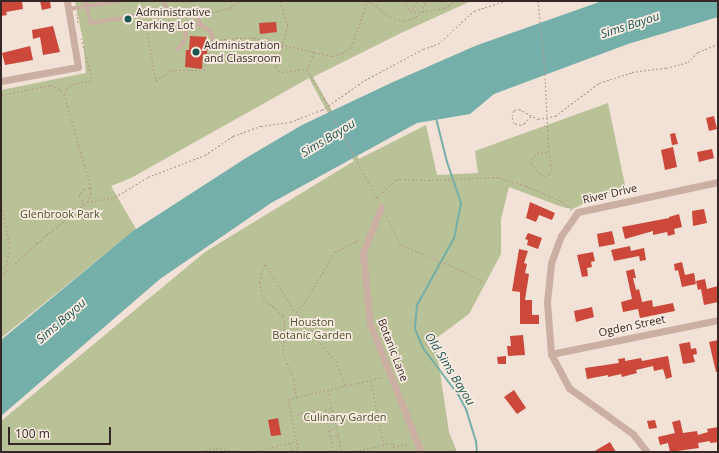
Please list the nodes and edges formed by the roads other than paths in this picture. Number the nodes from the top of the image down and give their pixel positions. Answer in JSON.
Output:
{"nodes":[{"id":1,"x":67,"y":1,"type":"edge"},
{"id":2,"x":86,"y":1,"type":"edge"},
{"id":3,"x":119,"y":1,"type":"edge"},
{"id":4,"x":165,"y":1,"type":"edge"},
{"id":5,"x":87,"y":6,"type":"junction"},
{"id":6,"x":68,"y":9,"type":"junction"},
{"id":7,"x":167,"y":11,"type":"junction"},
{"id":8,"x":200,"y":24,"type":"junction"},
{"id":9,"x":214,"y":38,"type":"road end"},
{"id":10,"x":178,"y":49,"type":"dead end"},
{"id":11,"x":1,"y":81,"type":"edge"},
{"id":12,"x":718,"y":182,"type":"edge"},
{"id":13,"x":381,"y":207,"type":"road end"},
{"id":14,"x":718,"y":320,"type":"edge"},
{"id":15,"x":551,"y":354,"type":"junction"},
{"id":16,"x":420,"y":452,"type":"edge"},
{"id":17,"x":647,"y":452,"type":"edge"}],
"edges":[{"from":1,"to":6,"type":"street"},
{"from":2,"to":5,"type":"lane"},
{"from":3,"to":5,"type":"lane"},
{"from":4,"to":7,"type":"lane"},
{"from":5,"to":6,"type":"lane"},
{"from":5,"to":7,"type":"lane"},
{"from":6,"to":11,"type":"street"},
{"from":7,"to":8,"type":"lane"},
{"from":8,"to":9,"type":"lane"},
{"from":8,"to":10,"type":"lane"},
{"from":12,"to":15,"type":"street","name":"River Drive"},
{"from":13,"to":16,"type":"street","name":"Botanic Lane"},
{"from":14,"to":15,"type":"street","name":"Ogden Street"},
{"from":15,"to":17,"type":"street","name":"River Drive"}]}
